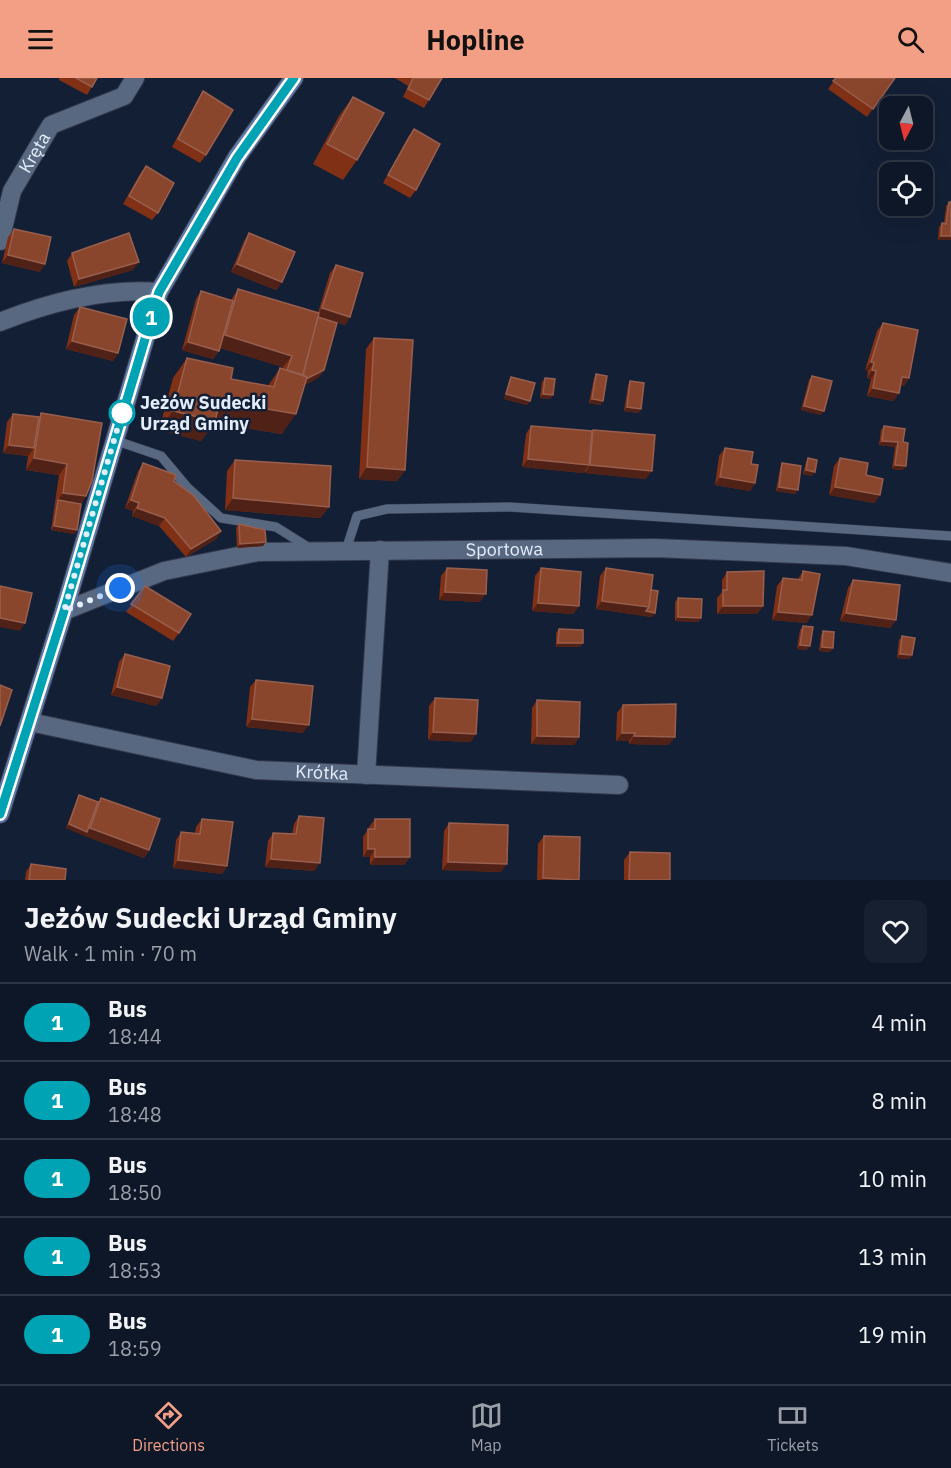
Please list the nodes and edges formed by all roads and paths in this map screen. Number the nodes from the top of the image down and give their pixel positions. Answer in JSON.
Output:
{"nodes":[{"id":1,"x":135,"y":78,"type":"edge"},
{"id":2,"x":294,"y":78,"type":"edge"},
{"id":3,"x":0,"y":241,"type":"edge"},
{"id":4,"x":159,"y":292,"type":"junction"},
{"id":5,"x":0,"y":322,"type":"edge"},
{"id":6,"x":114,"y":440,"type":"junction"},
{"id":7,"x":951,"y":536,"type":"edge"},
{"id":8,"x":314,"y":550,"type":"junction"},
{"id":9,"x":346,"y":550,"type":"junction"},
{"id":10,"x":380,"y":550,"type":"junction"},
{"id":11,"x":951,"y":573,"type":"edge"},
{"id":12,"x":64,"y":611,"type":"junction"},
{"id":13,"x":30,"y":722,"type":"junction"},
{"id":14,"x":366,"y":775,"type":"junction"},
{"id":15,"x":619,"y":785,"type":"dead end"},
{"id":16,"x":0,"y":814,"type":"edge"}],
"edges":[{"from":1,"to":3,"type":"street","name":"Kręta"},
{"from":2,"to":4,"type":"street"},
{"from":4,"to":5,"type":"street"},
{"from":4,"to":6,"type":"street"},
{"from":6,"to":8,"type":"lane"},
{"from":6,"to":12,"type":"street"},
{"from":7,"to":9,"type":"lane"},
{"from":8,"to":9,"type":"street","name":"Sportowa"},
{"from":8,"to":12,"type":"street","name":"Sportowa"},
{"from":9,"to":10,"type":"street","name":"Sportowa"},
{"from":10,"to":11,"type":"street","name":"Sportowa"},
{"from":10,"to":14,"type":"street"},
{"from":12,"to":13,"type":"street"},
{"from":13,"to":14,"type":"street","name":"Krótka"},
{"from":13,"to":16,"type":"street"},
{"from":14,"to":15,"type":"street","name":"Krótka"}]}
